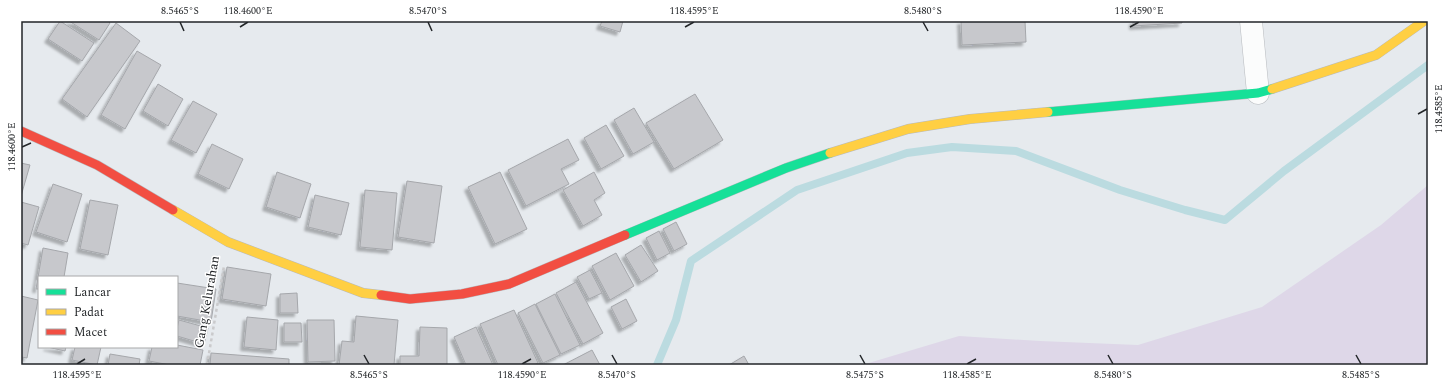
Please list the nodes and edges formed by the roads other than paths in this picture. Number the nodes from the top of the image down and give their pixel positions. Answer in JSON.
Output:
{"nodes":[{"id":1,"x":1251,"y":21,"type":"edge"},
{"id":2,"x":1424,"y":21,"type":"edge"},
{"id":3,"x":1258,"y":93,"type":"junction"},
{"id":4,"x":21,"y":131,"type":"edge"}],
"edges":[{"from":1,"to":3,"type":"street"},
{"from":2,"to":3,"type":"main road"},
{"from":3,"to":4,"type":"main road"}]}
